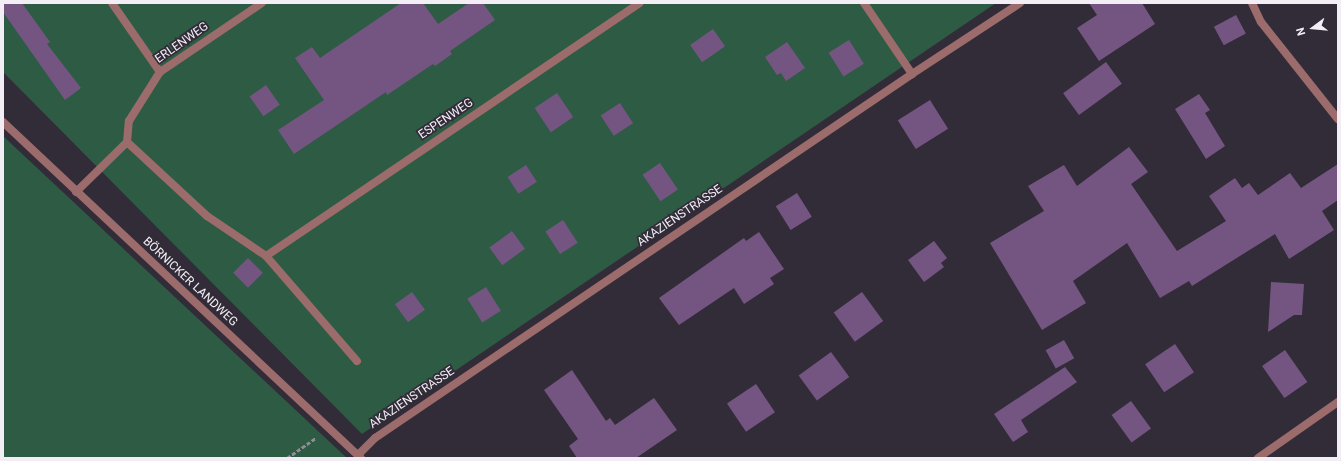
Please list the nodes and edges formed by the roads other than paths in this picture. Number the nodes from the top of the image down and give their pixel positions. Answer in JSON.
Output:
{"nodes":[{"id":1,"x":112,"y":3,"type":"edge"},
{"id":2,"x":262,"y":3,"type":"edge"},
{"id":3,"x":638,"y":3,"type":"edge"},
{"id":4,"x":864,"y":3,"type":"edge"},
{"id":5,"x":1020,"y":3,"type":"edge"},
{"id":6,"x":1252,"y":3,"type":"edge"},
{"id":7,"x":160,"y":72,"type":"junction"},
{"id":8,"x":912,"y":74,"type":"junction"},
{"id":9,"x":1338,"y":119,"type":"edge"},
{"id":10,"x":3,"y":122,"type":"edge"},
{"id":11,"x":127,"y":142,"type":"junction"},
{"id":12,"x":76,"y":192,"type":"junction"},
{"id":13,"x":266,"y":256,"type":"junction"},
{"id":14,"x":357,"y":361,"type":"dead end"},
{"id":15,"x":1338,"y":402,"type":"edge"},
{"id":16,"x":360,"y":457,"type":"edge"},
{"id":17,"x":1258,"y":458,"type":"edge"}],
"edges":[{"from":1,"to":7,"type":"street"},
{"from":2,"to":7,"type":"street","name":"ERLENWEG"},
{"from":3,"to":13,"type":"street","name":"ESPENWEG"},
{"from":4,"to":8,"type":"street"},
{"from":5,"to":8,"type":"street","name":"AKAZIENSTRASSE"},
{"from":6,"to":9,"type":"street"},
{"from":7,"to":11,"type":"street","name":"ERLENWEG"},
{"from":8,"to":16,"type":"street","name":"AKAZIENSTRASSE"},
{"from":10,"to":12,"type":"street","name":"BÖRNICKER LANDWEG"},
{"from":11,"to":12,"type":"street"},
{"from":11,"to":13,"type":"street"},
{"from":12,"to":16,"type":"street","name":"BÖRNICKER LANDWEG"},
{"from":13,"to":14,"type":"street"},
{"from":15,"to":17,"type":"street"}]}
